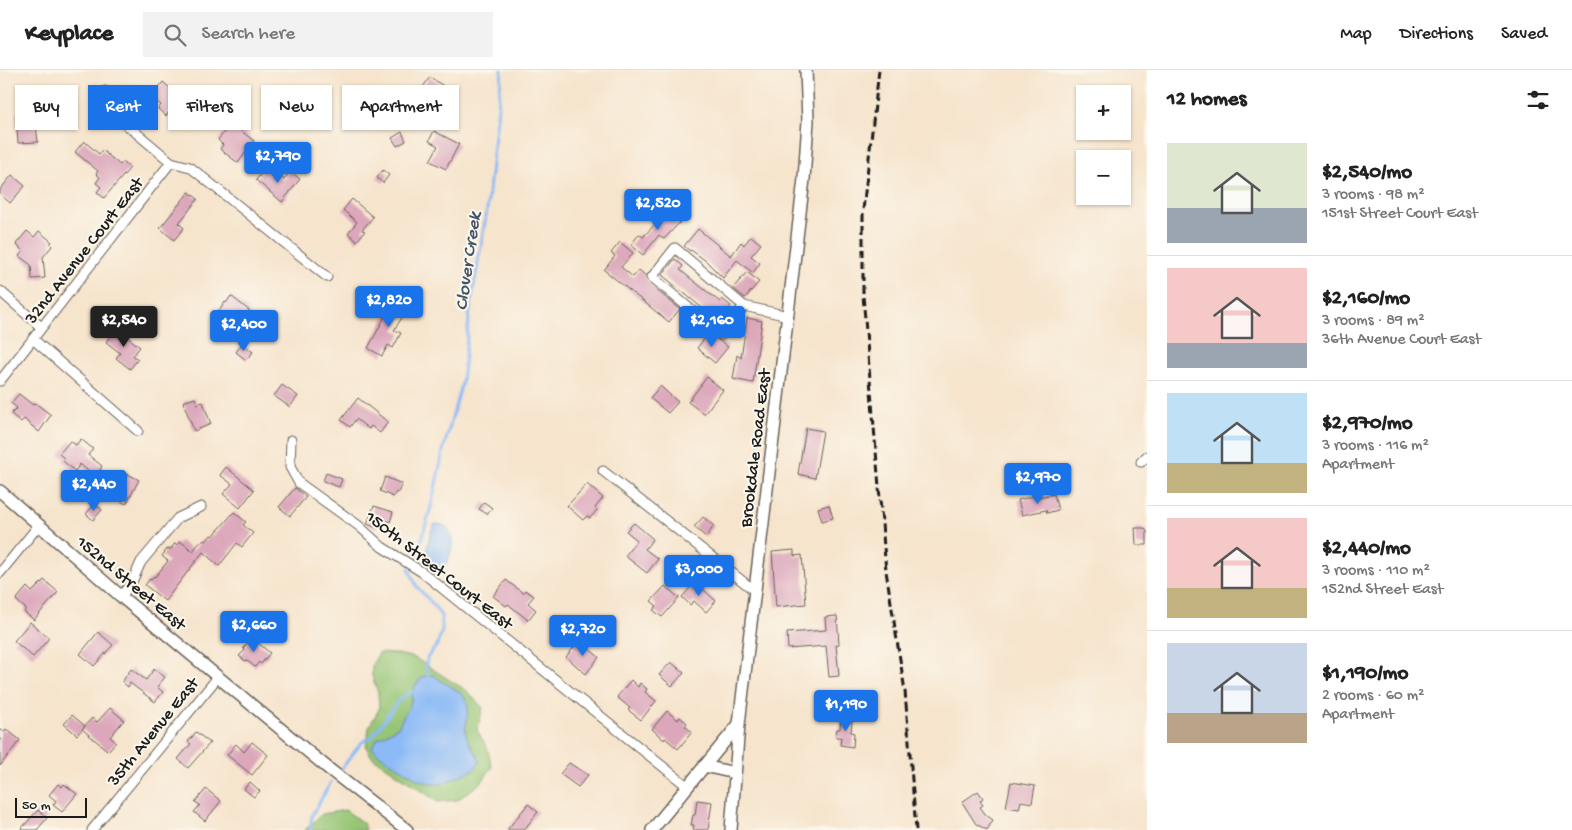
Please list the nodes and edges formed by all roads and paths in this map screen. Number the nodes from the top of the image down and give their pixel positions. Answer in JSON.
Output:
{"nodes":[{"id":1,"x":806,"y":70,"type":"edge"},
{"id":2,"x":133,"y":130,"type":"edge"},
{"id":3,"x":171,"y":162,"type":"junction"},
{"id":4,"x":327,"y":277,"type":"dead end"},
{"id":5,"x":0,"y":291,"type":"edge"},
{"id":6,"x":744,"y":306,"type":"junction"},
{"id":7,"x":788,"y":316,"type":"junction"},
{"id":8,"x":41,"y":327,"type":"junction"},
{"id":9,"x":33,"y":339,"type":"junction"},
{"id":10,"x":0,"y":381,"type":"edge"},
{"id":11,"x":138,"y":431,"type":"dead end"},
{"id":12,"x":291,"y":440,"type":"dead end"},
{"id":13,"x":603,"y":471,"type":"dead end"},
{"id":14,"x":0,"y":490,"type":"edge"},
{"id":15,"x":200,"y":508,"type":"dead end"},
{"id":16,"x":39,"y":525,"type":"junction"},
{"id":17,"x":0,"y":573,"type":"edge"},
{"id":18,"x":754,"y":591,"type":"junction"},
{"id":19,"x":121,"y":596,"type":"junction"},
{"id":20,"x":218,"y":677,"type":"junction"},
{"id":21,"x":739,"y":724,"type":"junction"},
{"id":22,"x":704,"y":766,"type":"junction"},
{"id":23,"x":735,"y":773,"type":"junction"},
{"id":24,"x":687,"y":786,"type":"junction"},
{"id":25,"x":92,"y":830,"type":"edge"},
{"id":26,"x":407,"y":830,"type":"edge"},
{"id":27,"x":652,"y":830,"type":"edge"},
{"id":28,"x":731,"y":830,"type":"edge"}],
"edges":[{"from":1,"to":7,"type":"main road","name":"Brookdale Road East"},
{"from":2,"to":3,"type":"street"},
{"from":3,"to":4,"type":"street"},
{"from":3,"to":8,"type":"street","name":"32nd Avenue Court East"},
{"from":5,"to":8,"type":"street"},
{"from":6,"to":6,"type":"street"},
{"from":6,"to":7,"type":"street"},
{"from":7,"to":18,"type":"main road","name":"Brookdale Road East"},
{"from":8,"to":9,"type":"street","name":"32nd Avenue Court East"},
{"from":9,"to":10,"type":"street","name":"32nd Avenue Court East"},
{"from":9,"to":11,"type":"street"},
{"from":12,"to":24,"type":"street","name":"150th Street Court East"},
{"from":13,"to":18,"type":"street"},
{"from":14,"to":16,"type":"main road","name":"152nd Street East"},
{"from":15,"to":19,"type":"street"},
{"from":16,"to":17,"type":"street"},
{"from":16,"to":19,"type":"main road","name":"152nd Street East"},
{"from":18,"to":21,"type":"main road","name":"Brookdale Road East"},
{"from":19,"to":20,"type":"main road","name":"152nd Street East"},
{"from":20,"to":25,"type":"street","name":"35th Avenue East"},
{"from":20,"to":26,"type":"main road","name":"152nd Street East"},
{"from":21,"to":22,"type":"main road"},
{"from":21,"to":23,"type":"main road","name":"Brookdale Road East"},
{"from":22,"to":23,"type":"main road"},
{"from":22,"to":24,"type":"main road"},
{"from":23,"to":28,"type":"main road","name":"Brookdale Road East"},
{"from":24,"to":27,"type":"main road"}]}
